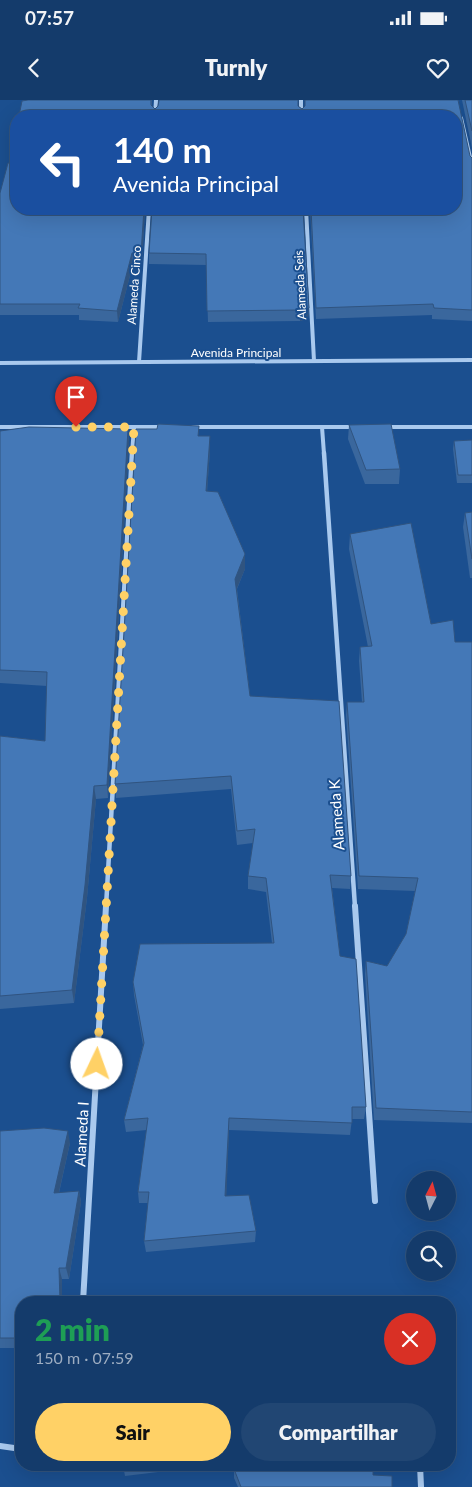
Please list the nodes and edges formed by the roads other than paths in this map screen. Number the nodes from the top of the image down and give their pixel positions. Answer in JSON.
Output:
{"nodes":[{"id":1,"x":462,"y":119,"type":"edge"},
{"id":2,"x":472,"y":166,"type":"edge"},
{"id":3,"x":149,"y":215,"type":"edge"},
{"id":4,"x":306,"y":215,"type":"edge"},
{"id":5,"x":472,"y":360,"type":"edge"},
{"id":6,"x":314,"y":361,"type":"junction"},
{"id":7,"x":138,"y":362,"type":"junction"},
{"id":8,"x":0,"y":363,"type":"edge"},
{"id":9,"x":0,"y":427,"type":"edge"},
{"id":10,"x":134,"y":427,"type":"junction"},
{"id":11,"x":164,"y":427,"type":"edge"},
{"id":12,"x":183,"y":427,"type":"edge"},
{"id":13,"x":322,"y":427,"type":"junction"},
{"id":14,"x":362,"y":427,"type":"edge"},
{"id":15,"x":382,"y":427,"type":"edge"},
{"id":16,"x":472,"y":427,"type":"edge"},
{"id":17,"x":375,"y":1202,"type":"dead end"},
{"id":18,"x":83,"y":1296,"type":"edge"},
{"id":19,"x":0,"y":1446,"type":"edge"},
{"id":20,"x":15,"y":1447,"type":"edge"},
{"id":21,"x":420,"y":1471,"type":"edge"},
{"id":22,"x":421,"y":1487,"type":"edge"}],
"edges":[{"from":1,"to":2,"type":"street"},
{"from":3,"to":7,"type":"street","name":"Alameda Cinco"},
{"from":4,"to":6,"type":"street","name":"Alameda Seis"},
{"from":5,"to":6,"type":"street","name":"Avenida Principal"},
{"from":6,"to":7,"type":"street","name":"Avenida Principal"},
{"from":7,"to":8,"type":"street","name":"Avenida Principal"},
{"from":9,"to":10,"type":"street"},
{"from":10,"to":11,"type":"street"},
{"from":10,"to":18,"type":"street","name":"Alameda I"},
{"from":12,"to":13,"type":"street"},
{"from":13,"to":14,"type":"street"},
{"from":13,"to":17,"type":"street","name":"Alameda K"},
{"from":15,"to":16,"type":"street"},
{"from":19,"to":20,"type":"street"},
{"from":21,"to":22,"type":"street"}]}
